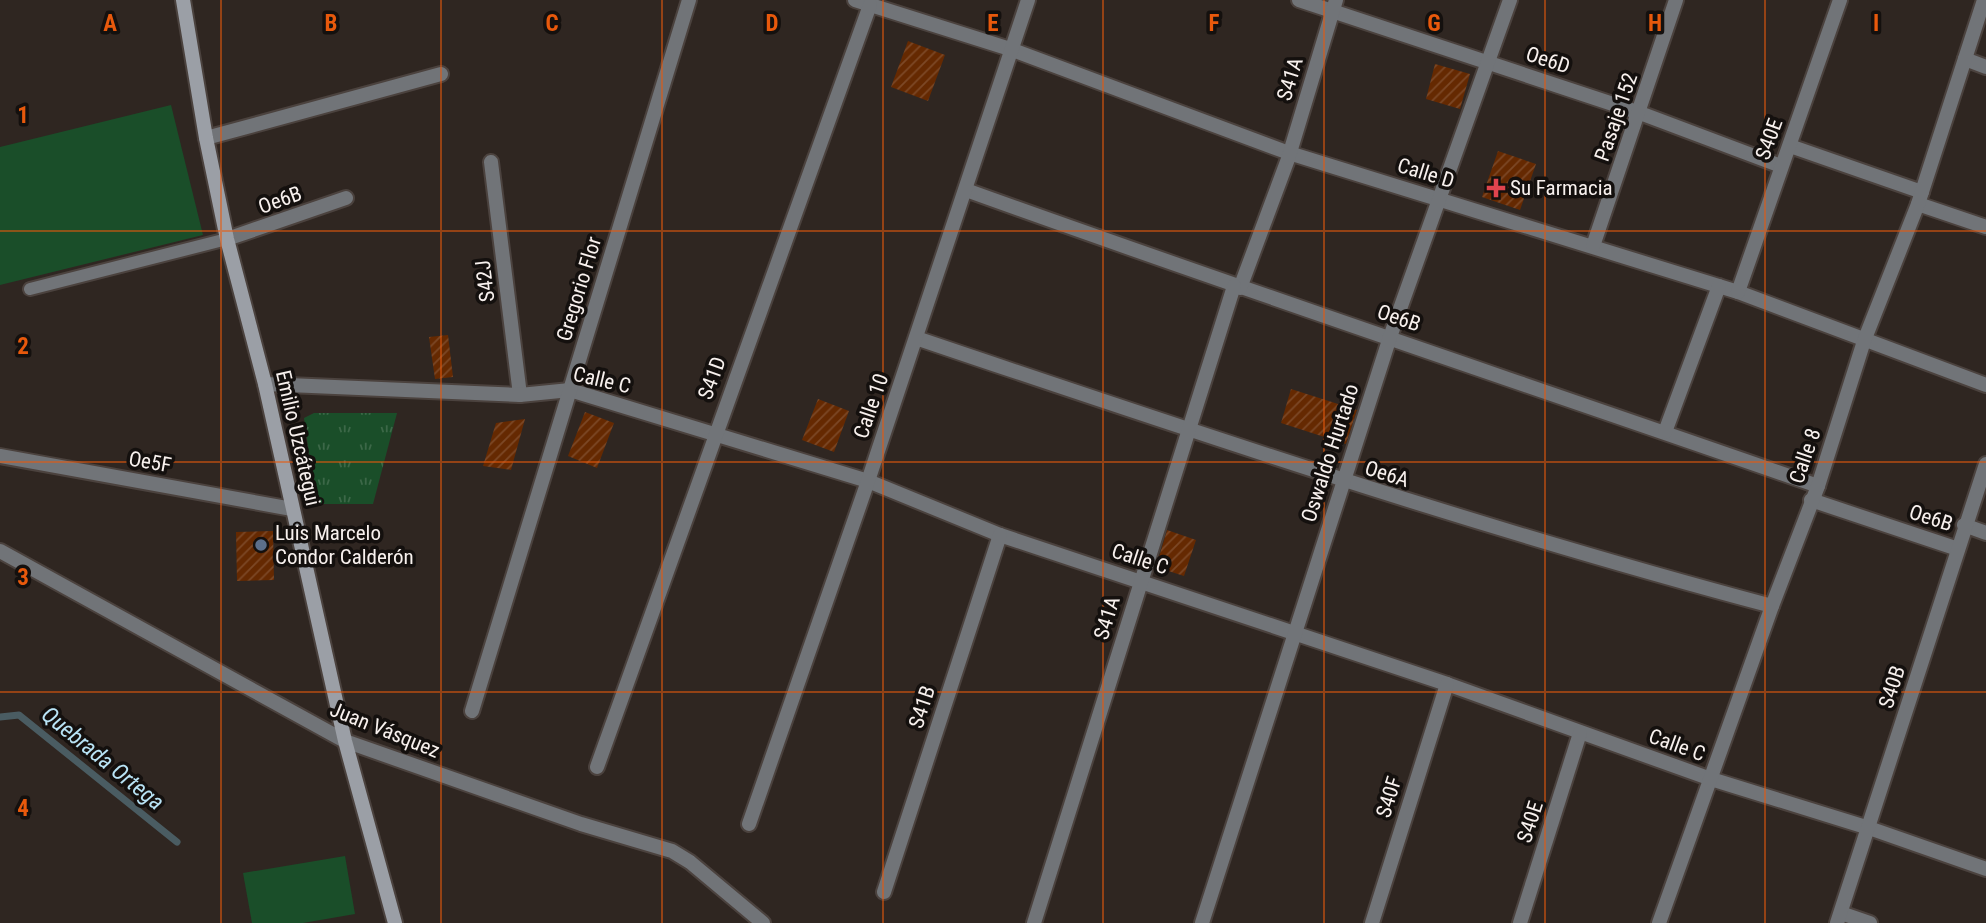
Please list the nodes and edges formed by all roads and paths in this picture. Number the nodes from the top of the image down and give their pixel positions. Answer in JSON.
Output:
{"nodes":[{"id":1,"x":183,"y":0,"type":"edge"},
{"id":2,"x":689,"y":0,"type":"edge"},
{"id":3,"x":855,"y":0,"type":"edge"},
{"id":4,"x":1028,"y":0,"type":"edge"},
{"id":5,"x":1298,"y":0,"type":"edge"},
{"id":6,"x":1510,"y":0,"type":"edge"},
{"id":7,"x":1676,"y":0,"type":"edge"},
{"id":8,"x":1840,"y":0,"type":"edge"},
{"id":9,"x":1984,"y":0,"type":"edge"},
{"id":10,"x":870,"y":5,"type":"junction"},
{"id":11,"x":1334,"y":6,"type":"edge"},
{"id":12,"x":1010,"y":49,"type":"junction"},
{"id":13,"x":1965,"y":59,"type":"junction"},
{"id":14,"x":1489,"y":63,"type":"junction"},
{"id":15,"x":1986,"y":66,"type":"edge"},
{"id":16,"x":441,"y":74,"type":"dead end"},
{"id":17,"x":1640,"y":113,"type":"junction"},
{"id":18,"x":206,"y":138,"type":"junction"},
{"id":19,"x":1790,"y":146,"type":"junction"},
{"id":20,"x":1289,"y":153,"type":"junction"},
{"id":21,"x":491,"y":162,"type":"dead end"},
{"id":22,"x":1781,"y":166,"type":"junction"},
{"id":23,"x":966,"y":190,"type":"junction"},
{"id":24,"x":346,"y":198,"type":"dead end"},
{"id":25,"x":1920,"y":198,"type":"junction"},
{"id":26,"x":1439,"y":199,"type":"junction"},
{"id":27,"x":1986,"y":227,"type":"edge"},
{"id":28,"x":227,"y":239,"type":"junction"},
{"id":29,"x":1593,"y":246,"type":"junction"},
{"id":30,"x":1719,"y":286,"type":"junction"},
{"id":31,"x":1237,"y":287,"type":"junction"},
{"id":32,"x":30,"y":289,"type":"dead end"},
{"id":33,"x":1738,"y":292,"type":"junction"},
{"id":34,"x":1390,"y":337,"type":"junction"},
{"id":35,"x":916,"y":338,"type":"junction"},
{"id":36,"x":1864,"y":341,"type":"junction"},
{"id":37,"x":265,"y":384,"type":"junction"},
{"id":38,"x":1986,"y":386,"type":"edge"},
{"id":39,"x":570,"y":390,"type":"junction"},
{"id":40,"x":520,"y":395,"type":"junction"},
{"id":41,"x":1188,"y":430,"type":"junction"},
{"id":42,"x":1665,"y":432,"type":"junction"},
{"id":43,"x":714,"y":433,"type":"junction"},
{"id":44,"x":0,"y":456,"type":"edge"},
{"id":45,"x":1986,"y":464,"type":"edge"},
{"id":46,"x":868,"y":481,"type":"junction"},
{"id":47,"x":1344,"y":482,"type":"junction"},
{"id":48,"x":1818,"y":486,"type":"junction"},
{"id":49,"x":1811,"y":500,"type":"junction"},
{"id":50,"x":292,"y":509,"type":"junction"},
{"id":51,"x":1964,"y":525,"type":"junction"},
{"id":52,"x":1986,"y":533,"type":"edge"},
{"id":53,"x":1000,"y":535,"type":"junction"},
{"id":54,"x":1958,"y":549,"type":"junction"},
{"id":55,"x":0,"y":551,"type":"edge"},
{"id":56,"x":1141,"y":582,"type":"junction"},
{"id":57,"x":1772,"y":606,"type":"junction"},
{"id":58,"x":1293,"y":632,"type":"junction"},
{"id":59,"x":1447,"y":684,"type":"junction"},
{"id":60,"x":472,"y":711,"type":"dead end"},
{"id":61,"x":1580,"y":733,"type":"junction"},
{"id":62,"x":345,"y":741,"type":"junction"},
{"id":63,"x":597,"y":767,"type":"dead end"},
{"id":64,"x":1711,"y":779,"type":"junction"},
{"id":65,"x":749,"y":824,"type":"dead end"},
{"id":66,"x":1868,"y":828,"type":"junction"},
{"id":67,"x":1986,"y":869,"type":"edge"},
{"id":68,"x":884,"y":892,"type":"dead end"},
{"id":69,"x":1839,"y":918,"type":"edge"},
{"id":70,"x":395,"y":923,"type":"edge"},
{"id":71,"x":763,"y":923,"type":"edge"},
{"id":72,"x":1034,"y":923,"type":"edge"},
{"id":73,"x":1202,"y":923,"type":"edge"},
{"id":74,"x":1372,"y":923,"type":"edge"},
{"id":75,"x":1520,"y":923,"type":"edge"},
{"id":76,"x":1659,"y":923,"type":"edge"},
{"id":77,"x":1870,"y":923,"type":"edge"}],
"edges":[{"from":1,"to":18,"type":"street","name":"Emilio Uzcátegui"},
{"from":2,"to":39,"type":"street","name":"Gregorio Flor"},
{"from":3,"to":10,"type":"street","name":"Calle D"},
{"from":4,"to":12,"type":"street","name":"Calle 10"},
{"from":5,"to":11,"type":"street","name":"Oe6D"},
{"from":6,"to":14,"type":"street","name":"Oswaldo Hurtado"},
{"from":7,"to":17,"type":"street","name":"Pasaje 152"},
{"from":8,"to":19,"type":"street","name":"S40E"},
{"from":9,"to":13,"type":"street","name":"Calle 8"},
{"from":10,"to":12,"type":"street","name":"Calle D"},
{"from":10,"to":43,"type":"street","name":"S41D"},
{"from":11,"to":14,"type":"street","name":"Oe6D"},
{"from":11,"to":20,"type":"street","name":"S41A"},
{"from":12,"to":20,"type":"street","name":"Calle D"},
{"from":12,"to":23,"type":"street","name":"Calle 10"},
{"from":13,"to":15,"type":"street"},
{"from":13,"to":25,"type":"street","name":"Calle 8"},
{"from":14,"to":17,"type":"street","name":"Oe6D"},
{"from":14,"to":26,"type":"street","name":"Oswaldo Hurtado"},
{"from":16,"to":18,"type":"street"},
{"from":17,"to":22,"type":"street","name":"Oe6D"},
{"from":17,"to":29,"type":"street","name":"Pasaje 152"},
{"from":18,"to":28,"type":"street","name":"Emilio Uzcátegui"},
{"from":19,"to":22,"type":"street","name":"S40E"},
{"from":19,"to":25,"type":"street"},
{"from":20,"to":26,"type":"street","name":"Calle D"},
{"from":20,"to":31,"type":"street","name":"S41A"},
{"from":21,"to":40,"type":"street","name":"S42J"},
{"from":22,"to":33,"type":"street","name":"S40E"},
{"from":23,"to":31,"type":"street","name":"Oe6B"},
{"from":23,"to":35,"type":"street","name":"Calle 10"},
{"from":24,"to":28,"type":"street","name":"Oe6B"},
{"from":25,"to":27,"type":"street"},
{"from":25,"to":36,"type":"street","name":"Calle 8"},
{"from":26,"to":29,"type":"street","name":"Calle D"},
{"from":26,"to":34,"type":"street","name":"Oswaldo Hurtado"},
{"from":28,"to":32,"type":"lane"},
{"from":28,"to":37,"type":"street","name":"Emilio Uzcátegui"},
{"from":29,"to":30,"type":"street","name":"Calle D"},
{"from":30,"to":33,"type":"street","name":"Calle D"},
{"from":30,"to":42,"type":"street"},
{"from":31,"to":34,"type":"street","name":"Oe6B"},
{"from":31,"to":41,"type":"street","name":"S41A"},
{"from":33,"to":36,"type":"street","name":"Calle D"},
{"from":34,"to":42,"type":"street","name":"Oe6B"},
{"from":34,"to":47,"type":"street","name":"Oswaldo Hurtado"},
{"from":35,"to":41,"type":"street","name":"Oe6A"},
{"from":35,"to":46,"type":"street","name":"Calle 10"},
{"from":36,"to":38,"type":"street","name":"Calle D"},
{"from":36,"to":48,"type":"street","name":"Calle 8"},
{"from":37,"to":40,"type":"street","name":"Calle C"},
{"from":37,"to":50,"type":"street","name":"Emilio Uzcátegui"},
{"from":39,"to":40,"type":"street","name":"Calle C"},
{"from":39,"to":43,"type":"street","name":"Calle C"},
{"from":39,"to":60,"type":"street","name":"Gregorio Flor"},
{"from":41,"to":47,"type":"street","name":"Oe6A"},
{"from":41,"to":56,"type":"street","name":"S41A"},
{"from":42,"to":48,"type":"street","name":"Oe6B"},
{"from":43,"to":46,"type":"street","name":"Calle C"},
{"from":43,"to":63,"type":"street","name":"S41D"},
{"from":44,"to":50,"type":"street","name":"Oe5F"},
{"from":45,"to":51,"type":"street","name":"S40B"},
{"from":46,"to":53,"type":"street","name":"Calle C"},
{"from":46,"to":65,"type":"street","name":"Calle 10"},
{"from":47,"to":57,"type":"street","name":"Oe6A"},
{"from":47,"to":58,"type":"street","name":"Oswaldo Hurtado"},
{"from":48,"to":49,"type":"street","name":"Calle 8"},
{"from":49,"to":54,"type":"street","name":"Oe6B"},
{"from":49,"to":57,"type":"street","name":"Calle 8"},
{"from":50,"to":62,"type":"street","name":"Emilio Uzcátegui"},
{"from":51,"to":52,"type":"street","name":"Oe6B"},
{"from":51,"to":54,"type":"street","name":"S40B"},
{"from":53,"to":56,"type":"street","name":"Calle C"},
{"from":53,"to":68,"type":"street","name":"S41B"},
{"from":54,"to":66,"type":"street","name":"S40B"},
{"from":55,"to":62,"type":"street","name":"Juan Vásquez"},
{"from":56,"to":58,"type":"street","name":"Calle C"},
{"from":56,"to":72,"type":"street","name":"S41A"},
{"from":57,"to":64,"type":"street","name":"Calle 8"},
{"from":58,"to":59,"type":"street","name":"Calle C"},
{"from":58,"to":73,"type":"street","name":"Oswaldo Hurtado"},
{"from":59,"to":61,"type":"street","name":"Calle C"},
{"from":59,"to":74,"type":"street","name":"S40F"},
{"from":61,"to":64,"type":"street","name":"Calle C"},
{"from":61,"to":75,"type":"street","name":"S40E"},
{"from":62,"to":70,"type":"street","name":"Emilio Uzcátegui"},
{"from":62,"to":71,"type":"street","name":"Juan Vásquez"},
{"from":64,"to":66,"type":"street","name":"Calle C"},
{"from":64,"to":76,"type":"street","name":"Calle 8"},
{"from":66,"to":67,"type":"street","name":"Calle C"},
{"from":66,"to":69,"type":"street","name":"S40B"},
{"from":69,"to":77,"type":"street"}]}
